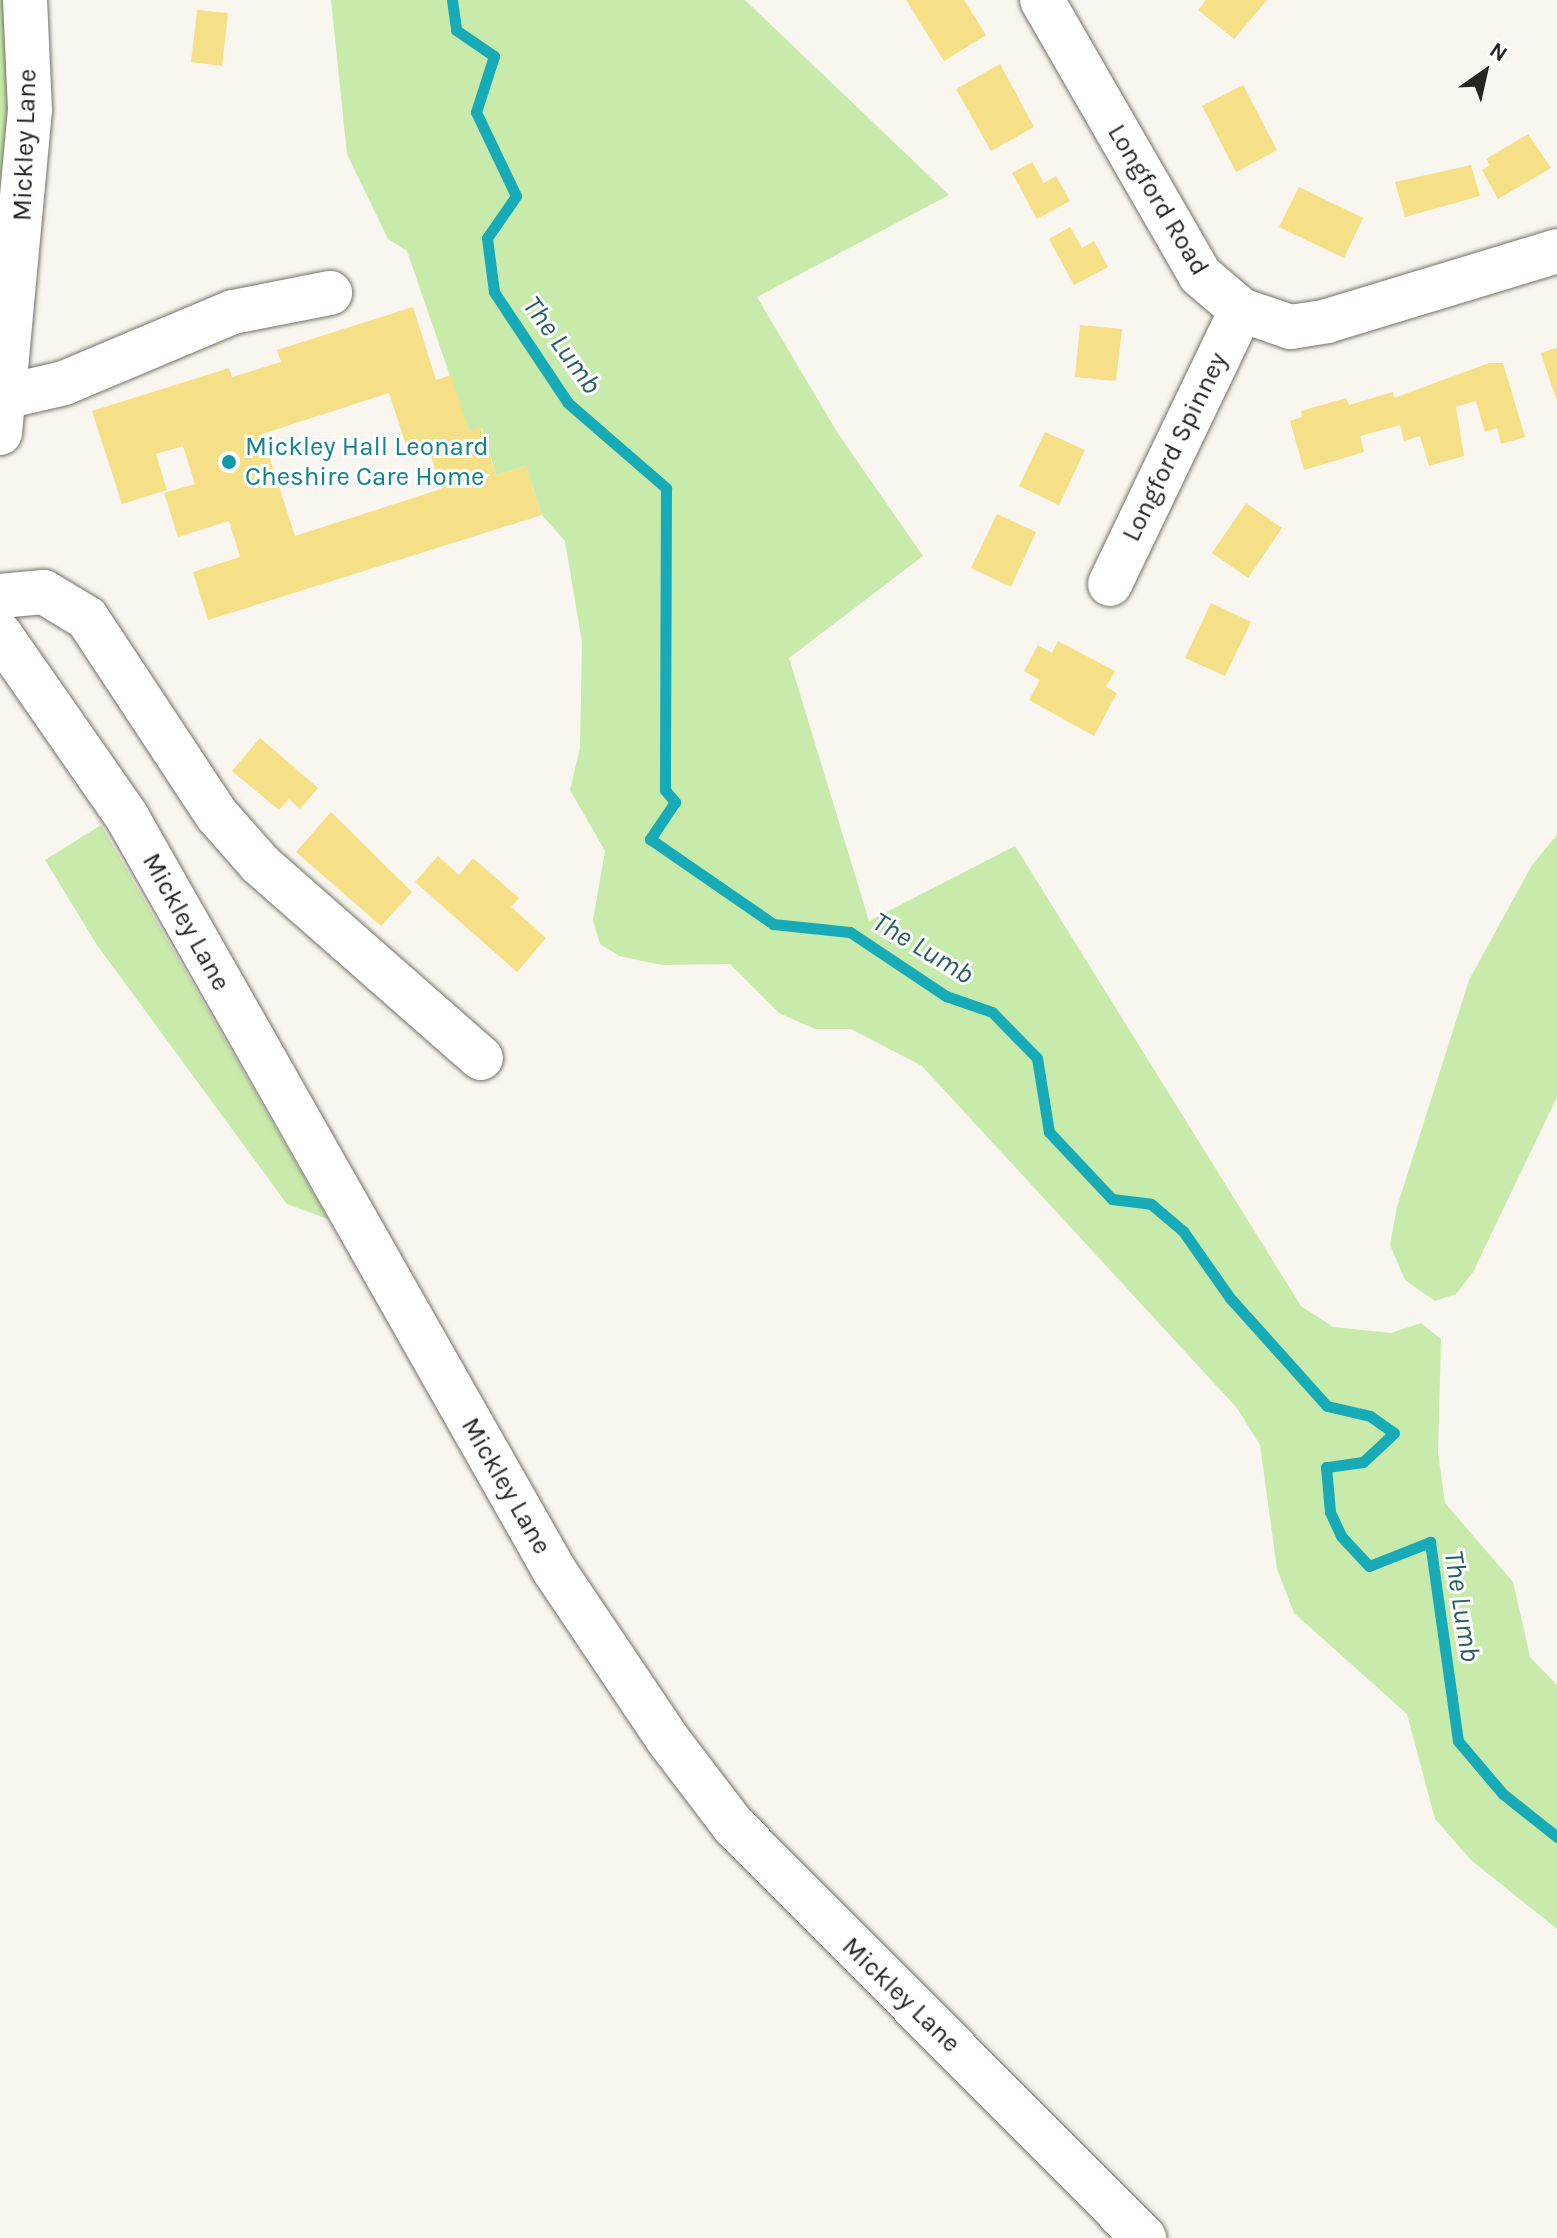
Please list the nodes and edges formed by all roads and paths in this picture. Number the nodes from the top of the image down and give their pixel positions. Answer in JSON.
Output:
{"nodes":[{"id":1,"x":25,"y":0,"type":"edge"},
{"id":2,"x":1042,"y":0,"type":"edge"},
{"id":3,"x":1557,"y":251,"type":"edge"},
{"id":4,"x":330,"y":293,"type":"dead end"},
{"id":5,"x":1241,"y":310,"type":"junction"},
{"id":6,"x":7,"y":314,"type":"edge"},
{"id":7,"x":2,"y":415,"type":"edge"},
{"id":8,"x":1110,"y":584,"type":"dead end"},
{"id":9,"x":0,"y":596,"type":"edge"},
{"id":10,"x":0,"y":634,"type":"edge"},
{"id":11,"x":481,"y":1058,"type":"dead end"},
{"id":12,"x":1144,"y":2238,"type":"edge"}],
"edges":[{"from":1,"to":6,"type":"street","name":"Mickley Lane"},
{"from":2,"to":5,"type":"street","name":"Longford Road"},
{"from":3,"to":5,"type":"street","name":"Longford Road"},
{"from":4,"to":7,"type":"street"},
{"from":5,"to":8,"type":"street","name":"Longford Spinney"},
{"from":6,"to":7,"type":"street","name":"Mickley Lane"},
{"from":9,"to":11,"type":"street"},
{"from":10,"to":12,"type":"street","name":"Mickley Lane"}]}
